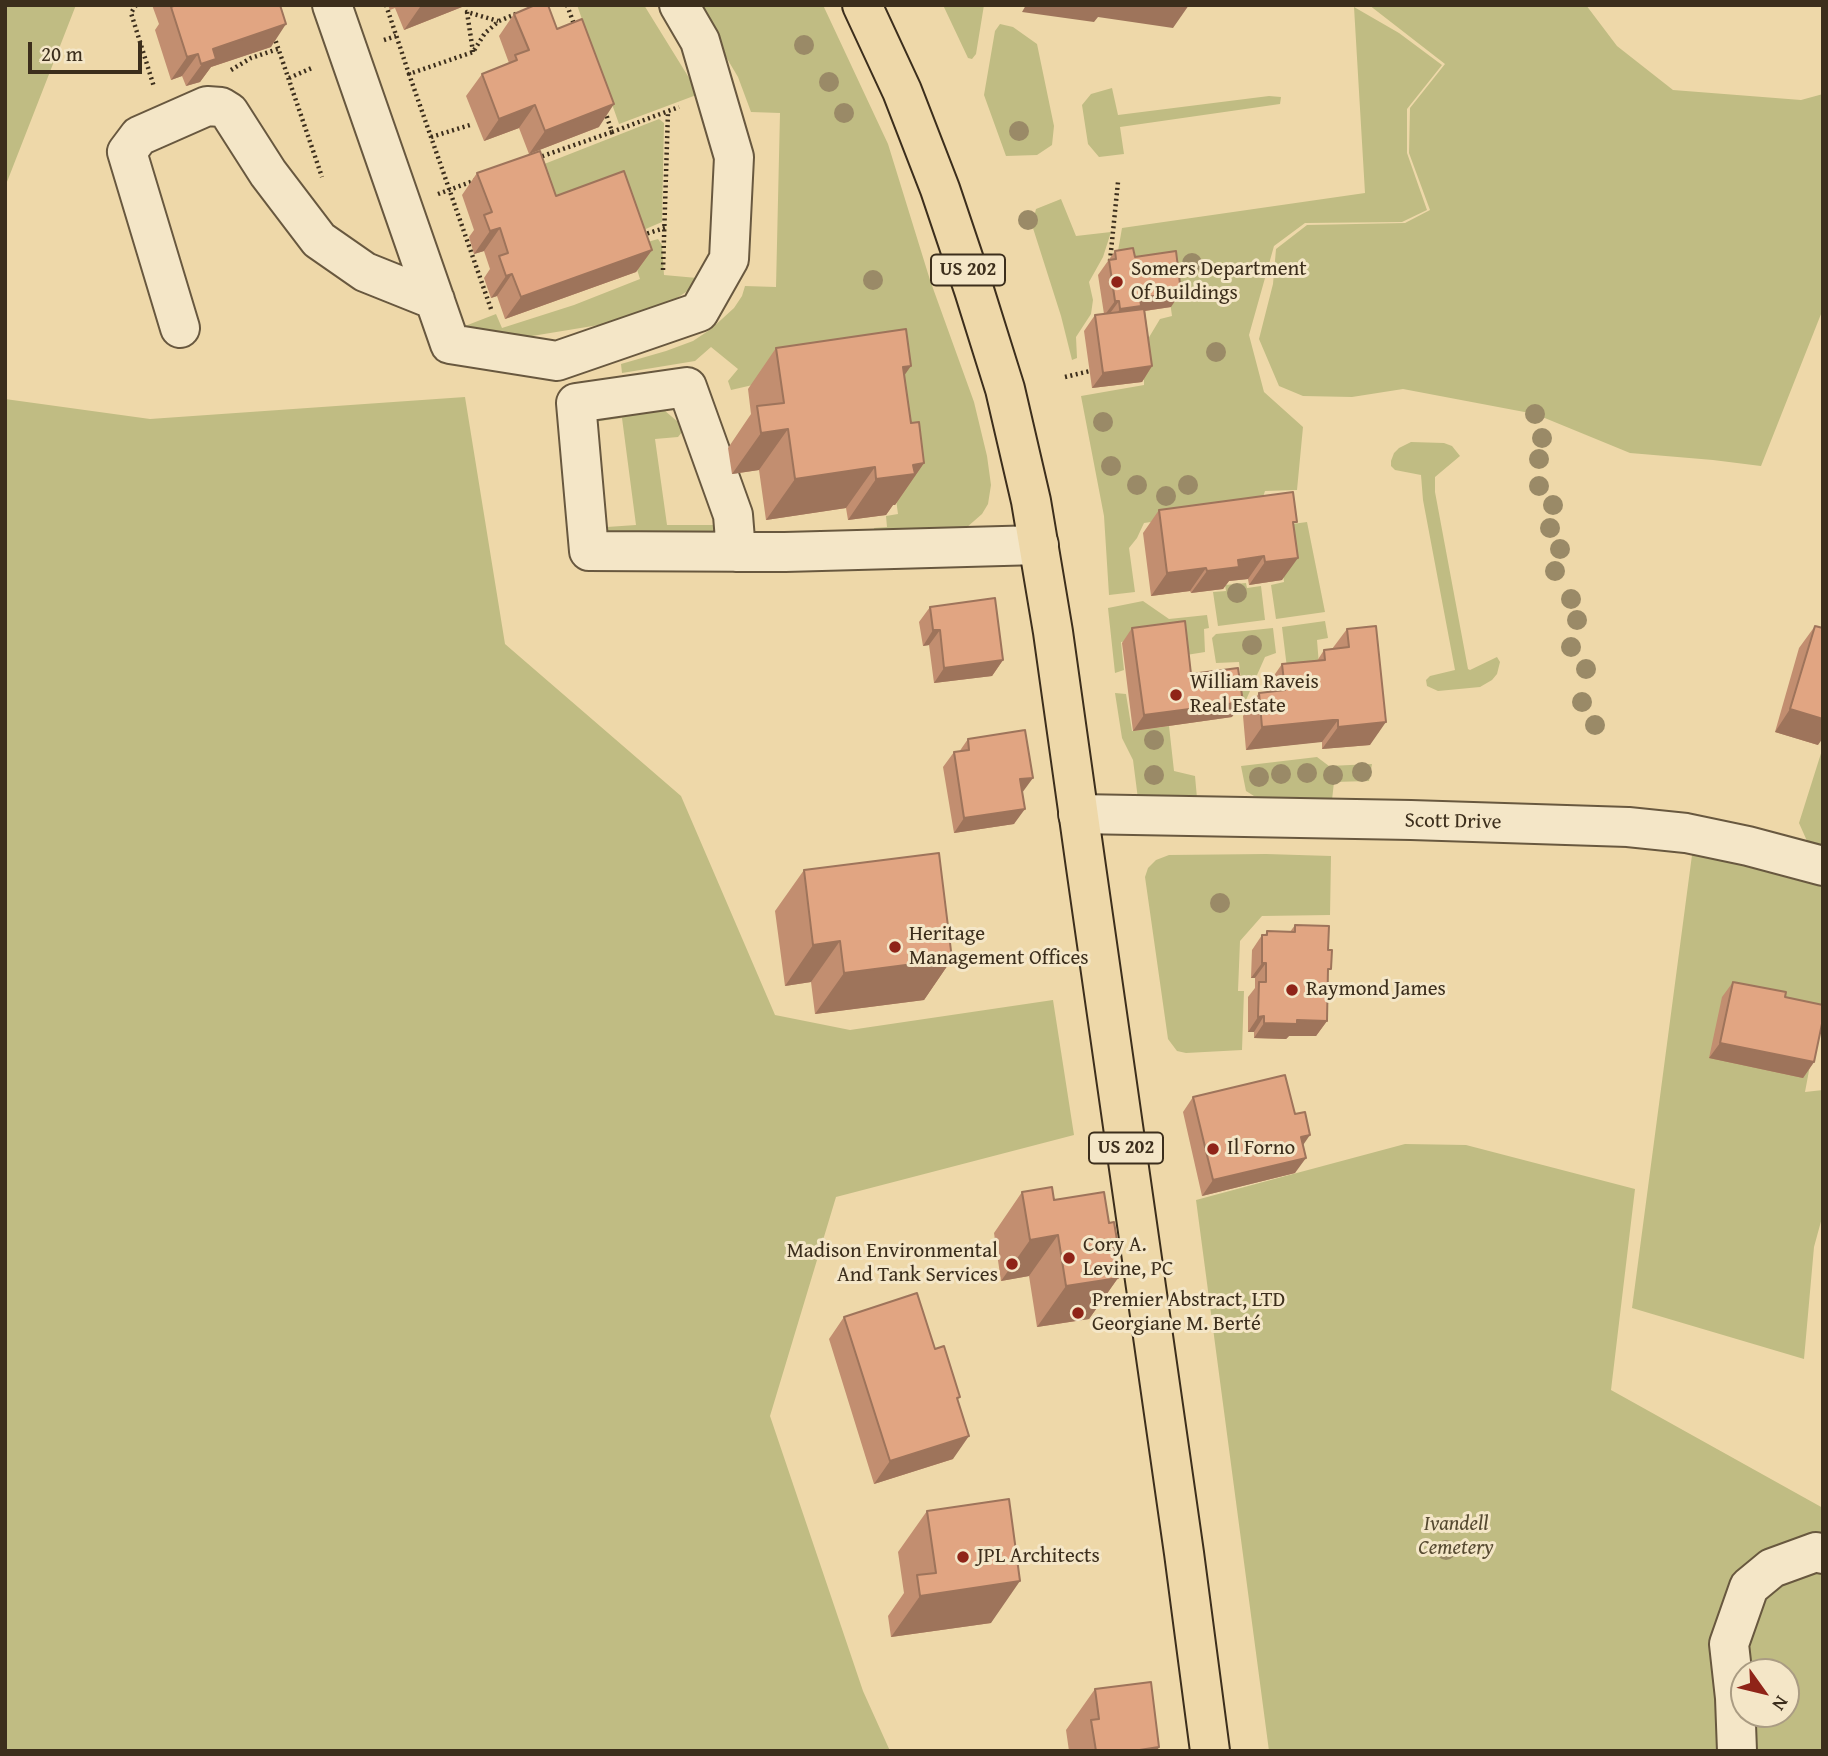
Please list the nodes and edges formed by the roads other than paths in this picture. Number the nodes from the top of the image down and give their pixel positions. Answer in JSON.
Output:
{"nodes":[{"id":1,"x":332,"y":5,"type":"edge"},
{"id":2,"x":678,"y":5,"type":"edge"},
{"id":3,"x":862,"y":5,"type":"edge"},
{"id":4,"x":435,"y":300,"type":"junction"},
{"id":5,"x":180,"y":328,"type":"dead end"},
{"id":6,"x":1039,"y":545,"type":"junction"},
{"id":7,"x":736,"y":552,"type":"junction"},
{"id":8,"x":1078,"y":814,"type":"junction"},
{"id":9,"x":1823,"y":866,"type":"edge"},
{"id":10,"x":1823,"y":1554,"type":"edge"},
{"id":11,"x":1210,"y":1751,"type":"edge"},
{"id":12,"x":1737,"y":1751,"type":"edge"}],
"edges":[{"from":1,"to":4,"type":"street"},
{"from":2,"to":4,"type":"street"},
{"from":3,"to":6,"type":"main road","number":"US 202"},
{"from":4,"to":5,"type":"street"},
{"from":6,"to":7,"type":"street"},
{"from":6,"to":8,"type":"main road","number":"US 202"},
{"from":7,"to":7,"type":"street"},
{"from":8,"to":9,"type":"street","name":"Scott Drive"},
{"from":8,"to":11,"type":"main road","number":"US 202"},
{"from":10,"to":12,"type":"street"}]}
